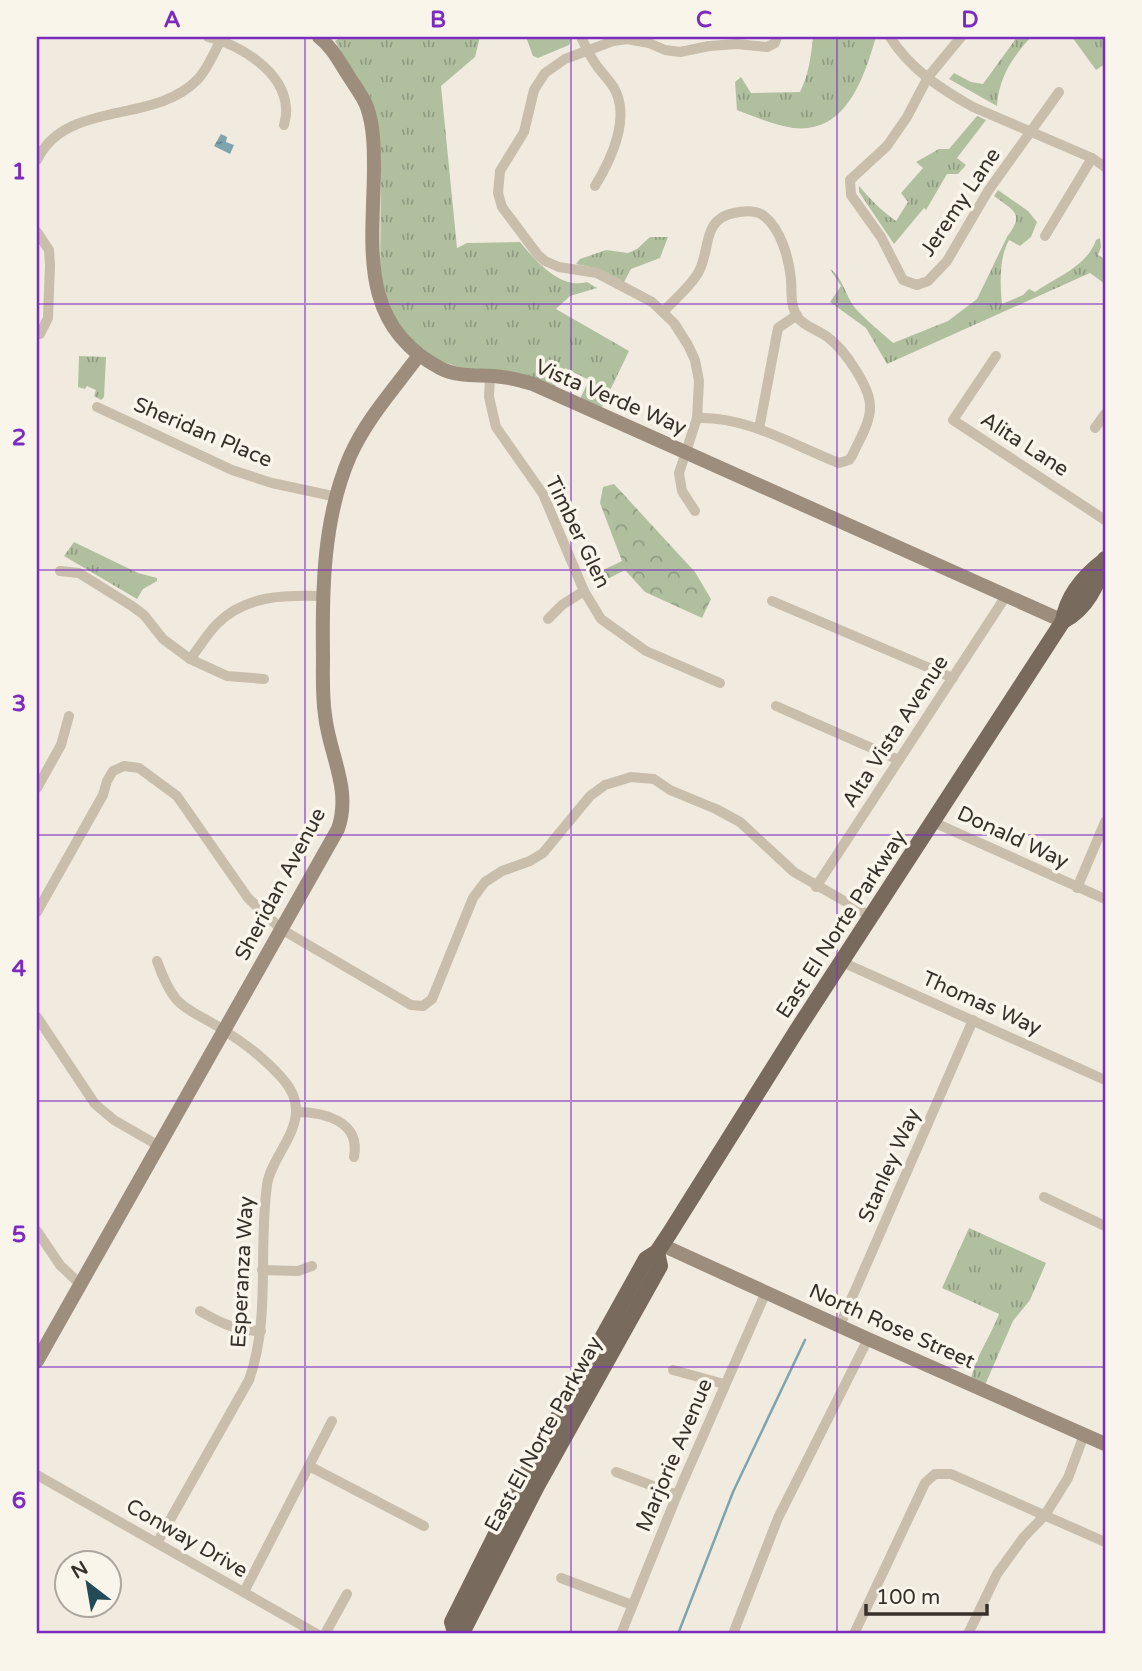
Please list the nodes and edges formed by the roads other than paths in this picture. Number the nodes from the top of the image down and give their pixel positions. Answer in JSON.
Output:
{"nodes":[{"id":1,"x":208,"y":37,"type":"edge"},
{"id":2,"x":319,"y":37,"type":"edge"},
{"id":3,"x":581,"y":37,"type":"edge"},
{"id":4,"x":777,"y":37,"type":"edge"},
{"id":5,"x":890,"y":37,"type":"edge"},
{"id":6,"x":961,"y":37,"type":"edge"},
{"id":7,"x":221,"y":38,"type":"edge"},
{"id":8,"x":587,"y":50,"type":"junction"},
{"id":9,"x":928,"y":77,"type":"junction"},
{"id":10,"x":1059,"y":92,"type":"dead end"},
{"id":11,"x":284,"y":125,"type":"dead end"},
{"id":12,"x":1031,"y":131,"type":"junction"},
{"id":13,"x":1092,"y":158,"type":"junction"},
{"id":14,"x":37,"y":160,"type":"edge"},
{"id":15,"x":1105,"y":167,"type":"edge"},
{"id":16,"x":595,"y":186,"type":"dead end"},
{"id":17,"x":37,"y":232,"type":"edge"},
{"id":18,"x":1045,"y":236,"type":"dead end"},
{"id":19,"x":663,"y":312,"type":"junction"},
{"id":20,"x":797,"y":315,"type":"junction"},
{"id":21,"x":40,"y":334,"type":"dead end"},
{"id":22,"x":419,"y":355,"type":"junction"},
{"id":23,"x":996,"y":356,"type":"dead end"},
{"id":24,"x":490,"y":376,"type":"junction"},
{"id":25,"x":97,"y":407,"type":"dead end"},
{"id":26,"x":1105,"y":414,"type":"edge"},
{"id":27,"x":697,"y":418,"type":"junction"},
{"id":28,"x":1095,"y":428,"type":"dead end"},
{"id":29,"x":759,"y":429,"type":"junction"},
{"id":30,"x":687,"y":452,"type":"junction"},
{"id":31,"x":337,"y":497,"type":"junction"},
{"id":32,"x":695,"y":511,"type":"dead end"},
{"id":33,"x":1105,"y":520,"type":"edge"},
{"id":34,"x":1105,"y":559,"type":"edge"},
{"id":35,"x":60,"y":571,"type":"dead end"},
{"id":36,"x":584,"y":591,"type":"junction"},
{"id":37,"x":322,"y":596,"type":"junction"},
{"id":38,"x":1006,"y":596,"type":"junction"},
{"id":39,"x":772,"y":601,"type":"dead end"},
{"id":40,"x":548,"y":619,"type":"dead end"},
{"id":41,"x":1063,"y":621,"type":"junction"},
{"id":42,"x":190,"y":659,"type":"junction"},
{"id":43,"x":953,"y":678,"type":"junction"},
{"id":44,"x":264,"y":679,"type":"dead end"},
{"id":45,"x":720,"y":683,"type":"dead end"},
{"id":46,"x":776,"y":706,"type":"dead end"},
{"id":47,"x":69,"y":716,"type":"dead end"},
{"id":48,"x":899,"y":760,"type":"junction"},
{"id":49,"x":37,"y":788,"type":"edge"},
{"id":50,"x":933,"y":822,"type":"junction"},
{"id":51,"x":1105,"y":822,"type":"edge"},
{"id":52,"x":816,"y":887,"type":"junction"},
{"id":53,"x":1077,"y":888,"type":"junction"},
{"id":54,"x":1105,"y":899,"type":"edge"},
{"id":55,"x":37,"y":912,"type":"edge"},
{"id":56,"x":873,"y":917,"type":"junction"},
{"id":57,"x":281,"y":929,"type":"junction"},
{"id":58,"x":157,"y":961,"type":"dead end"},
{"id":59,"x":842,"y":962,"type":"junction"},
{"id":60,"x":37,"y":1017,"type":"edge"},
{"id":61,"x":973,"y":1020,"type":"junction"},
{"id":62,"x":225,"y":1030,"type":"junction"},
{"id":63,"x":1105,"y":1080,"type":"edge"},
{"id":64,"x":296,"y":1112,"type":"junction"},
{"id":65,"x":159,"y":1146,"type":"junction"},
{"id":66,"x":354,"y":1157,"type":"dead end"},
{"id":67,"x":1044,"y":1197,"type":"dead end"},
{"id":68,"x":1105,"y":1226,"type":"edge"},
{"id":69,"x":37,"y":1231,"type":"edge"},
{"id":70,"x":660,"y":1248,"type":"junction"},
{"id":71,"x":312,"y":1266,"type":"dead end"},
{"id":72,"x":262,"y":1269,"type":"junction"},
{"id":73,"x":80,"y":1284,"type":"junction"},
{"id":74,"x":766,"y":1292,"type":"junction"},
{"id":75,"x":200,"y":1311,"type":"dead end"},
{"id":76,"x":840,"y":1325,"type":"junction"},
{"id":77,"x":261,"y":1331,"type":"junction"},
{"id":78,"x":867,"y":1339,"type":"junction"},
{"id":79,"x":37,"y":1361,"type":"edge"},
{"id":80,"x":673,"y":1370,"type":"dead end"},
{"id":81,"x":724,"y":1384,"type":"junction"},
{"id":82,"x":332,"y":1421,"type":"dead end"},
{"id":83,"x":1084,"y":1435,"type":"junction"},
{"id":84,"x":1105,"y":1444,"type":"edge"},
{"id":85,"x":309,"y":1466,"type":"junction"},
{"id":86,"x":616,"y":1472,"type":"dead end"},
{"id":87,"x":37,"y":1475,"type":"edge"},
{"id":88,"x":677,"y":1494,"type":"junction"},
{"id":89,"x":1045,"y":1515,"type":"junction"},
{"id":90,"x":424,"y":1526,"type":"dead end"},
{"id":91,"x":1105,"y":1542,"type":"edge"},
{"id":92,"x":157,"y":1543,"type":"junction"},
{"id":93,"x":561,"y":1578,"type":"dead end"},
{"id":94,"x":244,"y":1592,"type":"junction"},
{"id":95,"x":348,"y":1594,"type":"dead end"},
{"id":96,"x":632,"y":1605,"type":"junction"},
{"id":97,"x":454,"y":1633,"type":"edge"},
{"id":98,"x":317,"y":1634,"type":"edge"},
{"id":99,"x":325,"y":1634,"type":"edge"},
{"id":100,"x":621,"y":1634,"type":"edge"},
{"id":101,"x":733,"y":1634,"type":"edge"},
{"id":102,"x":854,"y":1634,"type":"edge"},
{"id":103,"x":968,"y":1634,"type":"edge"}],
"edges":[{"from":1,"to":7,"type":"street"},
{"from":2,"to":22,"type":"street","name":"Vista Verde Way"},
{"from":3,"to":8,"type":"street"},
{"from":4,"to":8,"type":"street"},
{"from":5,"to":9,"type":"street"},
{"from":6,"to":9,"type":"street"},
{"from":7,"to":11,"type":"street"},
{"from":7,"to":14,"type":"street"},
{"from":8,"to":16,"type":"street"},
{"from":8,"to":19,"type":"street"},
{"from":9,"to":12,"type":"street"},
{"from":9,"to":12,"type":"street","name":"Jeremy Lane"},
{"from":10,"to":12,"type":"street","name":"Jeremy Lane"},
{"from":12,"to":13,"type":"street"},
{"from":13,"to":15,"type":"street"},
{"from":13,"to":18,"type":"street"},
{"from":17,"to":21,"type":"street"},
{"from":19,"to":20,"type":"street"},
{"from":19,"to":27,"type":"street"},
{"from":20,"to":29,"type":"street"},
{"from":20,"to":29,"type":"street"},
{"from":22,"to":24,"type":"street","name":"Vista Verde Way"},
{"from":22,"to":31,"type":"street","name":"Sheridan Avenue"},
{"from":23,"to":33,"type":"street","name":"Alita Lane"},
{"from":24,"to":30,"type":"street","name":"Vista Verde Way"},
{"from":24,"to":36,"type":"street","name":"Timber Glen"},
{"from":25,"to":31,"type":"street","name":"Sheridan Place"},
{"from":26,"to":28,"type":"street"},
{"from":27,"to":29,"type":"street"},
{"from":27,"to":30,"type":"street"},
{"from":30,"to":32,"type":"street"},
{"from":30,"to":38,"type":"street","name":"Vista Verde Way"},
{"from":31,"to":37,"type":"street","name":"Sheridan Avenue"},
{"from":34,"to":41,"type":"main road","name":"East El Norte Parkway"},
{"from":35,"to":42,"type":"street"},
{"from":36,"to":40,"type":"street"},
{"from":36,"to":45,"type":"street","name":"Timber Glen"},
{"from":37,"to":42,"type":"street"},
{"from":37,"to":57,"type":"street","name":"Sheridan Avenue"},
{"from":38,"to":41,"type":"street","name":"Vista Verde Way"},
{"from":38,"to":43,"type":"street","name":"Alta Vista Avenue"},
{"from":39,"to":43,"type":"street"},
{"from":41,"to":50,"type":"main road","name":"East El Norte Parkway"},
{"from":42,"to":44,"type":"street"},
{"from":43,"to":48,"type":"street","name":"Alta Vista Avenue"},
{"from":46,"to":48,"type":"street"},
{"from":47,"to":49,"type":"street"},
{"from":48,"to":52,"type":"street","name":"Alta Vista Avenue"},
{"from":50,"to":53,"type":"street","name":"Donald Way"},
{"from":50,"to":56,"type":"main road","name":"East El Norte Parkway"},
{"from":51,"to":53,"type":"street","name":"Donald Way"},
{"from":52,"to":56,"type":"street"},
{"from":52,"to":57,"type":"street"},
{"from":53,"to":54,"type":"street","name":"Donald Way"},
{"from":55,"to":57,"type":"street"},
{"from":56,"to":59,"type":"main road","name":"East El Norte Parkway"},
{"from":57,"to":62,"type":"street","name":"Sheridan Avenue"},
{"from":58,"to":62,"type":"street"},
{"from":59,"to":61,"type":"street","name":"Thomas Way"},
{"from":59,"to":70,"type":"main road","name":"East El Norte Parkway"},
{"from":60,"to":65,"type":"street"},
{"from":61,"to":63,"type":"street","name":"Thomas Way"},
{"from":61,"to":76,"type":"street","name":"Stanley Way"},
{"from":62,"to":64,"type":"street"},
{"from":62,"to":65,"type":"street","name":"Sheridan Avenue"},
{"from":64,"to":66,"type":"street"},
{"from":64,"to":72,"type":"street","name":"Esperanza Way"},
{"from":65,"to":73,"type":"street","name":"Sheridan Avenue"},
{"from":67,"to":68,"type":"street"},
{"from":69,"to":73,"type":"street"},
{"from":70,"to":74,"type":"street","name":"North Rose Street"},
{"from":70,"to":97,"type":"main road","name":"East El Norte Parkway"},
{"from":71,"to":72,"type":"street"},
{"from":72,"to":77,"type":"street","name":"Esperanza Way"},
{"from":73,"to":79,"type":"street","name":"Sheridan Avenue"},
{"from":74,"to":76,"type":"street","name":"North Rose Street"},
{"from":74,"to":81,"type":"street","name":"Marjorie Avenue"},
{"from":75,"to":77,"type":"street"},
{"from":76,"to":78,"type":"street","name":"North Rose Street"},
{"from":77,"to":92,"type":"street","name":"Esperanza Way"},
{"from":78,"to":83,"type":"street","name":"North Rose Street"},
{"from":78,"to":101,"type":"street"},
{"from":80,"to":81,"type":"street"},
{"from":81,"to":88,"type":"street","name":"Marjorie Avenue"},
{"from":82,"to":85,"type":"street"},
{"from":83,"to":84,"type":"street","name":"North Rose Street"},
{"from":83,"to":89,"type":"street"},
{"from":85,"to":90,"type":"street"},
{"from":85,"to":94,"type":"street"},
{"from":86,"to":88,"type":"street"},
{"from":87,"to":92,"type":"street","name":"Conway Drive"},
{"from":88,"to":96,"type":"street","name":"Marjorie Avenue"},
{"from":89,"to":91,"type":"street"},
{"from":89,"to":102,"type":"street"},
{"from":89,"to":103,"type":"street"},
{"from":92,"to":94,"type":"street","name":"Conway Drive"},
{"from":93,"to":96,"type":"street"},
{"from":94,"to":98,"type":"street","name":"Conway Drive"},
{"from":95,"to":99,"type":"street"},
{"from":96,"to":100,"type":"street","name":"Marjorie Avenue"}]}
